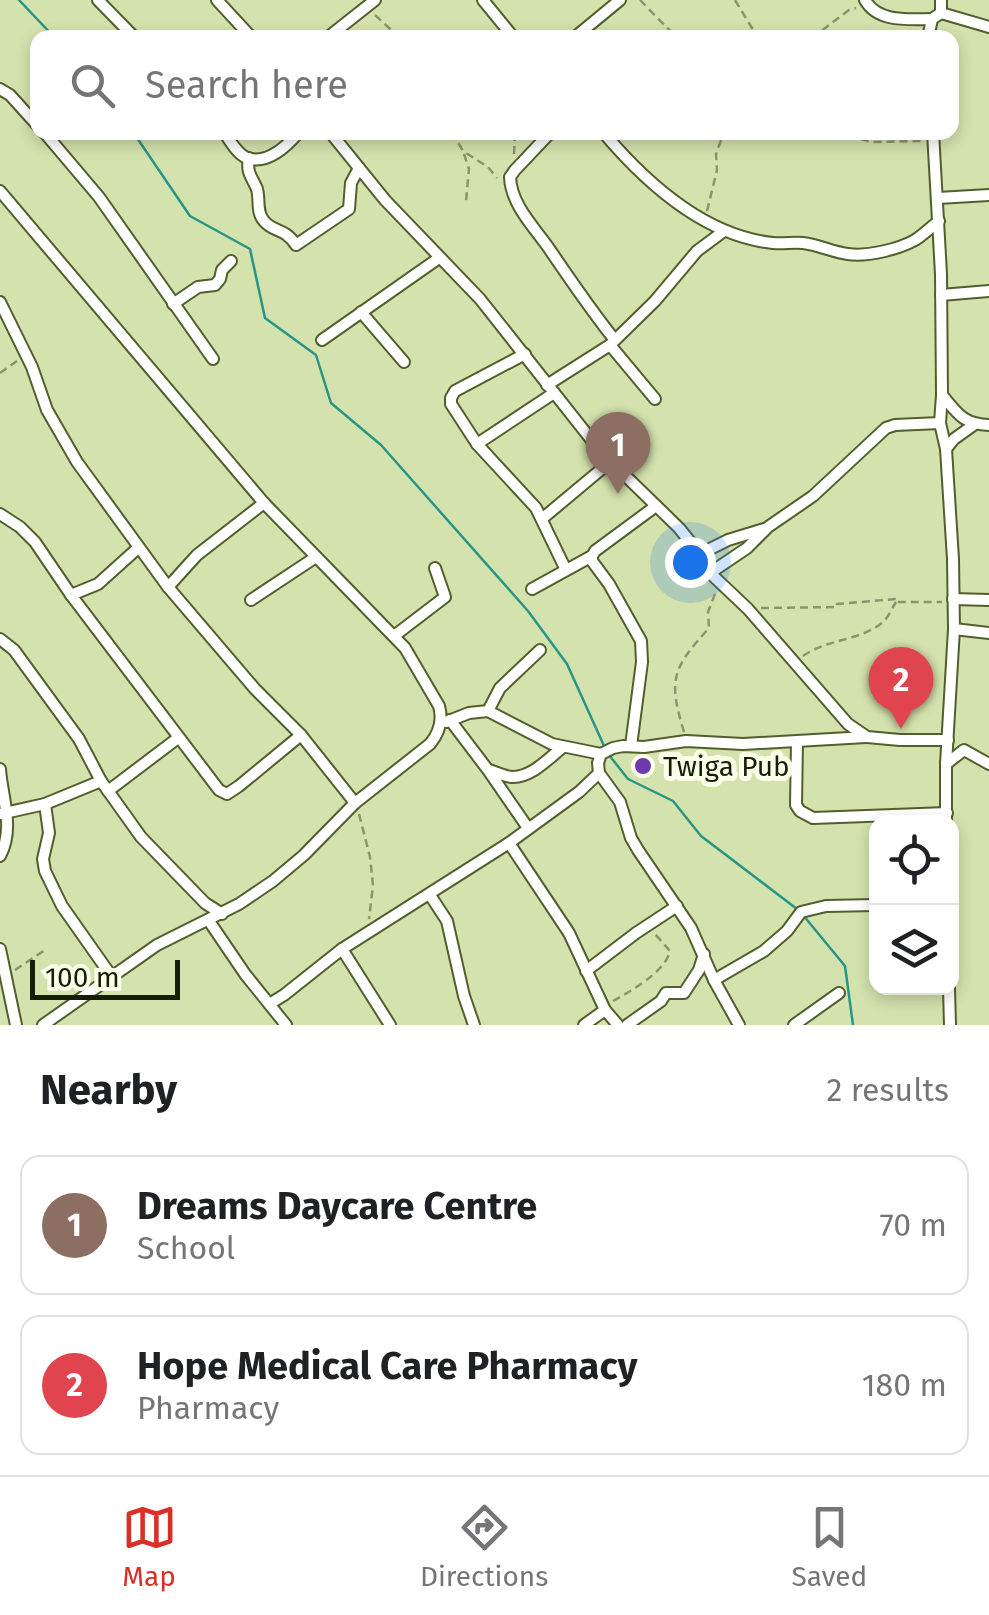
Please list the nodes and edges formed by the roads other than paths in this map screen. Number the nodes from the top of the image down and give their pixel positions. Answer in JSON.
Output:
{"nodes":[{"id":1,"x":98,"y":0,"type":"edge"},
{"id":2,"x":217,"y":0,"type":"edge"},
{"id":3,"x":483,"y":0,"type":"edge"},
{"id":4,"x":620,"y":0,"type":"edge"},
{"id":5,"x":941,"y":0,"type":"edge"},
{"id":6,"x":366,"y":4,"type":"edge"},
{"id":7,"x":867,"y":4,"type":"edge"},
{"id":8,"x":936,"y":16,"type":"junction"},
{"id":9,"x":989,"y":27,"type":"edge"},
{"id":10,"x":127,"y":30,"type":"edge"},
{"id":11,"x":245,"y":30,"type":"edge"},
{"id":12,"x":336,"y":30,"type":"edge"},
{"id":13,"x":507,"y":30,"type":"edge"},
{"id":14,"x":584,"y":30,"type":"edge"},
{"id":15,"x":931,"y":30,"type":"edge"},
{"id":16,"x":0,"y":89,"type":"edge"},
{"id":17,"x":30,"y":117,"type":"edge"},
{"id":18,"x":51,"y":140,"type":"edge"},
{"id":19,"x":230,"y":140,"type":"edge"},
{"id":20,"x":291,"y":140,"type":"edge"},
{"id":21,"x":336,"y":140,"type":"edge"},
{"id":22,"x":544,"y":140,"type":"edge"},
{"id":23,"x":610,"y":140,"type":"edge"},
{"id":24,"x":934,"y":140,"type":"edge"},
{"id":25,"x":249,"y":158,"type":"junction"},
{"id":26,"x":359,"y":168,"type":"junction"},
{"id":27,"x":0,"y":191,"type":"edge"},
{"id":28,"x":989,"y":196,"type":"edge"},
{"id":29,"x":938,"y":198,"type":"junction"},
{"id":30,"x":9,"y":202,"type":"junction"},
{"id":31,"x":0,"y":214,"type":"edge"},
{"id":32,"x":939,"y":220,"type":"junction"},
{"id":33,"x":724,"y":231,"type":"junction"},
{"id":34,"x":439,"y":258,"type":"junction"},
{"id":35,"x":231,"y":262,"type":"dead end"},
{"id":36,"x":989,"y":292,"type":"edge"},
{"id":37,"x":941,"y":295,"type":"junction"},
{"id":38,"x":0,"y":302,"type":"edge"},
{"id":39,"x":173,"y":304,"type":"junction"},
{"id":40,"x":361,"y":312,"type":"junction"},
{"id":41,"x":322,"y":340,"type":"dead end"},
{"id":42,"x":612,"y":342,"type":"junction"},
{"id":43,"x":525,"y":354,"type":"junction"},
{"id":44,"x":213,"y":360,"type":"dead end"},
{"id":45,"x":404,"y":362,"type":"dead end"},
{"id":46,"x":551,"y":389,"type":"junction"},
{"id":47,"x":942,"y":395,"type":"junction"},
{"id":48,"x":655,"y":398,"type":"dead end"},
{"id":49,"x":940,"y":423,"type":"junction"},
{"id":50,"x":975,"y":424,"type":"junction"},
{"id":51,"x":989,"y":424,"type":"edge"},
{"id":52,"x":477,"y":444,"type":"junction"},
{"id":53,"x":946,"y":449,"type":"junction"},
{"id":54,"x":610,"y":462,"type":"junction"},
{"id":55,"x":264,"y":503,"type":"junction"},
{"id":56,"x":656,"y":506,"type":"junction"},
{"id":57,"x":0,"y":514,"type":"edge"},
{"id":58,"x":543,"y":518,"type":"junction"},
{"id":59,"x":768,"y":527,"type":"junction"},
{"id":60,"x":138,"y":548,"type":"junction"},
{"id":61,"x":700,"y":554,"type":"junction"},
{"id":62,"x":592,"y":556,"type":"junction"},
{"id":63,"x":316,"y":557,"type":"junction"},
{"id":64,"x":435,"y":568,"type":"dead end"},
{"id":65,"x":566,"y":570,"type":"junction"},
{"id":66,"x":710,"y":573,"type":"junction"},
{"id":67,"x":168,"y":587,"type":"junction"},
{"id":68,"x":532,"y":589,"type":"dead end"},
{"id":69,"x":71,"y":595,"type":"junction"},
{"id":70,"x":251,"y":600,"type":"dead end"},
{"id":71,"x":953,"y":600,"type":"junction"},
{"id":72,"x":989,"y":600,"type":"edge"},
{"id":73,"x":954,"y":630,"type":"junction"},
{"id":74,"x":989,"y":632,"type":"edge"},
{"id":75,"x":394,"y":636,"type":"junction"},
{"id":76,"x":0,"y":639,"type":"edge"},
{"id":77,"x":540,"y":650,"type":"dead end"},
{"id":78,"x":488,"y":710,"type":"junction"},
{"id":79,"x":445,"y":722,"type":"junction"},
{"id":80,"x":301,"y":735,"type":"junction"},
{"id":81,"x":867,"y":737,"type":"junction"},
{"id":82,"x":178,"y":738,"type":"junction"},
{"id":83,"x":948,"y":740,"type":"junction"},
{"id":84,"x":797,"y":742,"type":"junction"},
{"id":85,"x":631,"y":746,"type":"junction"},
{"id":86,"x":563,"y":747,"type":"junction"},
{"id":87,"x":601,"y":754,"type":"junction"},
{"id":88,"x":946,"y":764,"type":"junction"},
{"id":89,"x":989,"y":764,"type":"edge"},
{"id":90,"x":0,"y":769,"type":"edge"},
{"id":91,"x":488,"y":770,"type":"junction"},
{"id":92,"x":598,"y":773,"type":"junction"},
{"id":93,"x":105,"y":786,"type":"junction"},
{"id":94,"x":356,"y":803,"type":"junction"},
{"id":95,"x":44,"y":804,"type":"junction"},
{"id":96,"x":3,"y":813,"type":"edge"},
{"id":97,"x":947,"y":815,"type":"edge"},
{"id":98,"x":869,"y":818,"type":"edge"},
{"id":99,"x":528,"y":828,"type":"junction"},
{"id":100,"x":509,"y":843,"type":"junction"},
{"id":101,"x":0,"y":856,"type":"edge"},
{"id":102,"x":430,"y":895,"type":"junction"},
{"id":103,"x":869,"y":905,"type":"edge"},
{"id":104,"x":677,"y":906,"type":"junction"},
{"id":105,"x":222,"y":914,"type":"junction"},
{"id":106,"x":209,"y":921,"type":"junction"},
{"id":107,"x":0,"y":949,"type":"edge"},
{"id":108,"x":342,"y":949,"type":"junction"},
{"id":109,"x":704,"y":953,"type":"junction"},
{"id":110,"x":586,"y":970,"type":"junction"},
{"id":111,"x":112,"y":977,"type":"junction"},
{"id":112,"x":714,"y":980,"type":"junction"},
{"id":113,"x":838,"y":993,"type":"dead end"},
{"id":114,"x":948,"y":995,"type":"edge"},
{"id":115,"x":270,"y":1003,"type":"junction"},
{"id":116,"x":604,"y":1008,"type":"junction"},
{"id":117,"x":16,"y":1025,"type":"edge"},
{"id":118,"x":44,"y":1025,"type":"edge"},
{"id":119,"x":286,"y":1025,"type":"edge"},
{"id":120,"x":390,"y":1025,"type":"edge"},
{"id":121,"x":474,"y":1025,"type":"edge"},
{"id":122,"x":584,"y":1025,"type":"edge"},
{"id":123,"x":618,"y":1025,"type":"edge"},
{"id":124,"x":626,"y":1025,"type":"edge"},
{"id":125,"x":739,"y":1025,"type":"edge"},
{"id":126,"x":794,"y":1025,"type":"edge"},
{"id":127,"x":950,"y":1025,"type":"edge"}],
"edges":[{"from":1,"to":10,"type":"street"},
{"from":2,"to":11,"type":"street"},
{"from":3,"to":13,"type":"street"},
{"from":4,"to":14,"type":"street"},
{"from":5,"to":8,"type":"street"},
{"from":6,"to":12,"type":"street"},
{"from":7,"to":8,"type":"street"},
{"from":8,"to":9,"type":"street"},
{"from":8,"to":15,"type":"street"},
{"from":16,"to":17,"type":"street"},
{"from":18,"to":39,"type":"street"},
{"from":19,"to":25,"type":"street"},
{"from":20,"to":25,"type":"street"},
{"from":21,"to":26,"type":"street"},
{"from":22,"to":42,"type":"street"},
{"from":23,"to":33,"type":"street"},
{"from":24,"to":29,"type":"street"},
{"from":25,"to":26,"type":"street"},
{"from":26,"to":34,"type":"street"},
{"from":27,"to":30,"type":"street"},
{"from":28,"to":29,"type":"street"},
{"from":29,"to":32,"type":"street"},
{"from":30,"to":31,"type":"street"},
{"from":30,"to":55,"type":"street"},
{"from":32,"to":33,"type":"street"},
{"from":32,"to":37,"type":"street"},
{"from":33,"to":42,"type":"street"},
{"from":34,"to":40,"type":"street"},
{"from":34,"to":43,"type":"street"},
{"from":35,"to":39,"type":"street"},
{"from":36,"to":37,"type":"street"},
{"from":37,"to":47,"type":"street"},
{"from":38,"to":60,"type":"street"},
{"from":39,"to":44,"type":"street"},
{"from":40,"to":41,"type":"street"},
{"from":40,"to":45,"type":"street"},
{"from":42,"to":46,"type":"street"},
{"from":42,"to":48,"type":"street"},
{"from":43,"to":46,"type":"street"},
{"from":43,"to":52,"type":"street"},
{"from":46,"to":52,"type":"street"},
{"from":46,"to":54,"type":"street"},
{"from":47,"to":49,"type":"street"},
{"from":47,"to":50,"type":"street"},
{"from":49,"to":53,"type":"street"},
{"from":49,"to":59,"type":"street"},
{"from":50,"to":51,"type":"street"},
{"from":50,"to":53,"type":"street"},
{"from":52,"to":58,"type":"street"},
{"from":53,"to":71,"type":"street"},
{"from":54,"to":56,"type":"street"},
{"from":54,"to":58,"type":"street"},
{"from":55,"to":63,"type":"street"},
{"from":55,"to":67,"type":"street"},
{"from":56,"to":61,"type":"street"},
{"from":56,"to":62,"type":"street"},
{"from":57,"to":69,"type":"street"},
{"from":58,"to":65,"type":"street"},
{"from":59,"to":61,"type":"street"},
{"from":59,"to":66,"type":"street"},
{"from":60,"to":67,"type":"street"},
{"from":60,"to":69,"type":"street"},
{"from":61,"to":66,"type":"street"},
{"from":62,"to":65,"type":"street"},
{"from":62,"to":85,"type":"street"},
{"from":63,"to":70,"type":"street"},
{"from":63,"to":75,"type":"street"},
{"from":64,"to":75,"type":"street"},
{"from":65,"to":68,"type":"street"},
{"from":66,"to":81,"type":"street"},
{"from":67,"to":80,"type":"street"},
{"from":69,"to":82,"type":"street"},
{"from":71,"to":72,"type":"street"},
{"from":71,"to":73,"type":"street"},
{"from":73,"to":74,"type":"street"},
{"from":73,"to":83,"type":"street"},
{"from":75,"to":79,"type":"street"},
{"from":76,"to":93,"type":"street"},
{"from":77,"to":78,"type":"street"},
{"from":78,"to":79,"type":"street"},
{"from":78,"to":86,"type":"street"},
{"from":79,"to":91,"type":"street"},
{"from":79,"to":94,"type":"street"},
{"from":80,"to":82,"type":"street"},
{"from":80,"to":94,"type":"street"},
{"from":81,"to":83,"type":"street"},
{"from":81,"to":84,"type":"street"},
{"from":82,"to":93,"type":"street"},
{"from":83,"to":88,"type":"street"},
{"from":84,"to":85,"type":"street"},
{"from":84,"to":98,"type":"street"},
{"from":85,"to":87,"type":"street"},
{"from":86,"to":87,"type":"street"},
{"from":86,"to":91,"type":"street"},
{"from":87,"to":92,"type":"street"},
{"from":88,"to":89,"type":"street"},
{"from":88,"to":97,"type":"street"},
{"from":90,"to":96,"type":"street"},
{"from":91,"to":99,"type":"street"},
{"from":92,"to":99,"type":"street"},
{"from":92,"to":104,"type":"street"},
{"from":93,"to":95,"type":"street"},
{"from":93,"to":105,"type":"street"},
{"from":94,"to":105,"type":"street"},
{"from":95,"to":96,"type":"street"},
{"from":95,"to":111,"type":"street"},
{"from":96,"to":101,"type":"street"},
{"from":99,"to":100,"type":"street"},
{"from":100,"to":102,"type":"street"},
{"from":100,"to":110,"type":"street"},
{"from":102,"to":108,"type":"street"},
{"from":102,"to":121,"type":"street"},
{"from":103,"to":112,"type":"street"},
{"from":104,"to":109,"type":"street"},
{"from":104,"to":110,"type":"street"},
{"from":105,"to":106,"type":"street"},
{"from":106,"to":111,"type":"street"},
{"from":106,"to":115,"type":"street"},
{"from":107,"to":117,"type":"street"},
{"from":108,"to":115,"type":"street"},
{"from":108,"to":120,"type":"street"},
{"from":109,"to":112,"type":"street"},
{"from":109,"to":124,"type":"street"},
{"from":110,"to":116,"type":"street"},
{"from":111,"to":118,"type":"street"},
{"from":112,"to":125,"type":"street"},
{"from":113,"to":126,"type":"street"},
{"from":114,"to":127,"type":"street"},
{"from":115,"to":119,"type":"street"},
{"from":116,"to":122,"type":"street"},
{"from":116,"to":123,"type":"street"}]}
